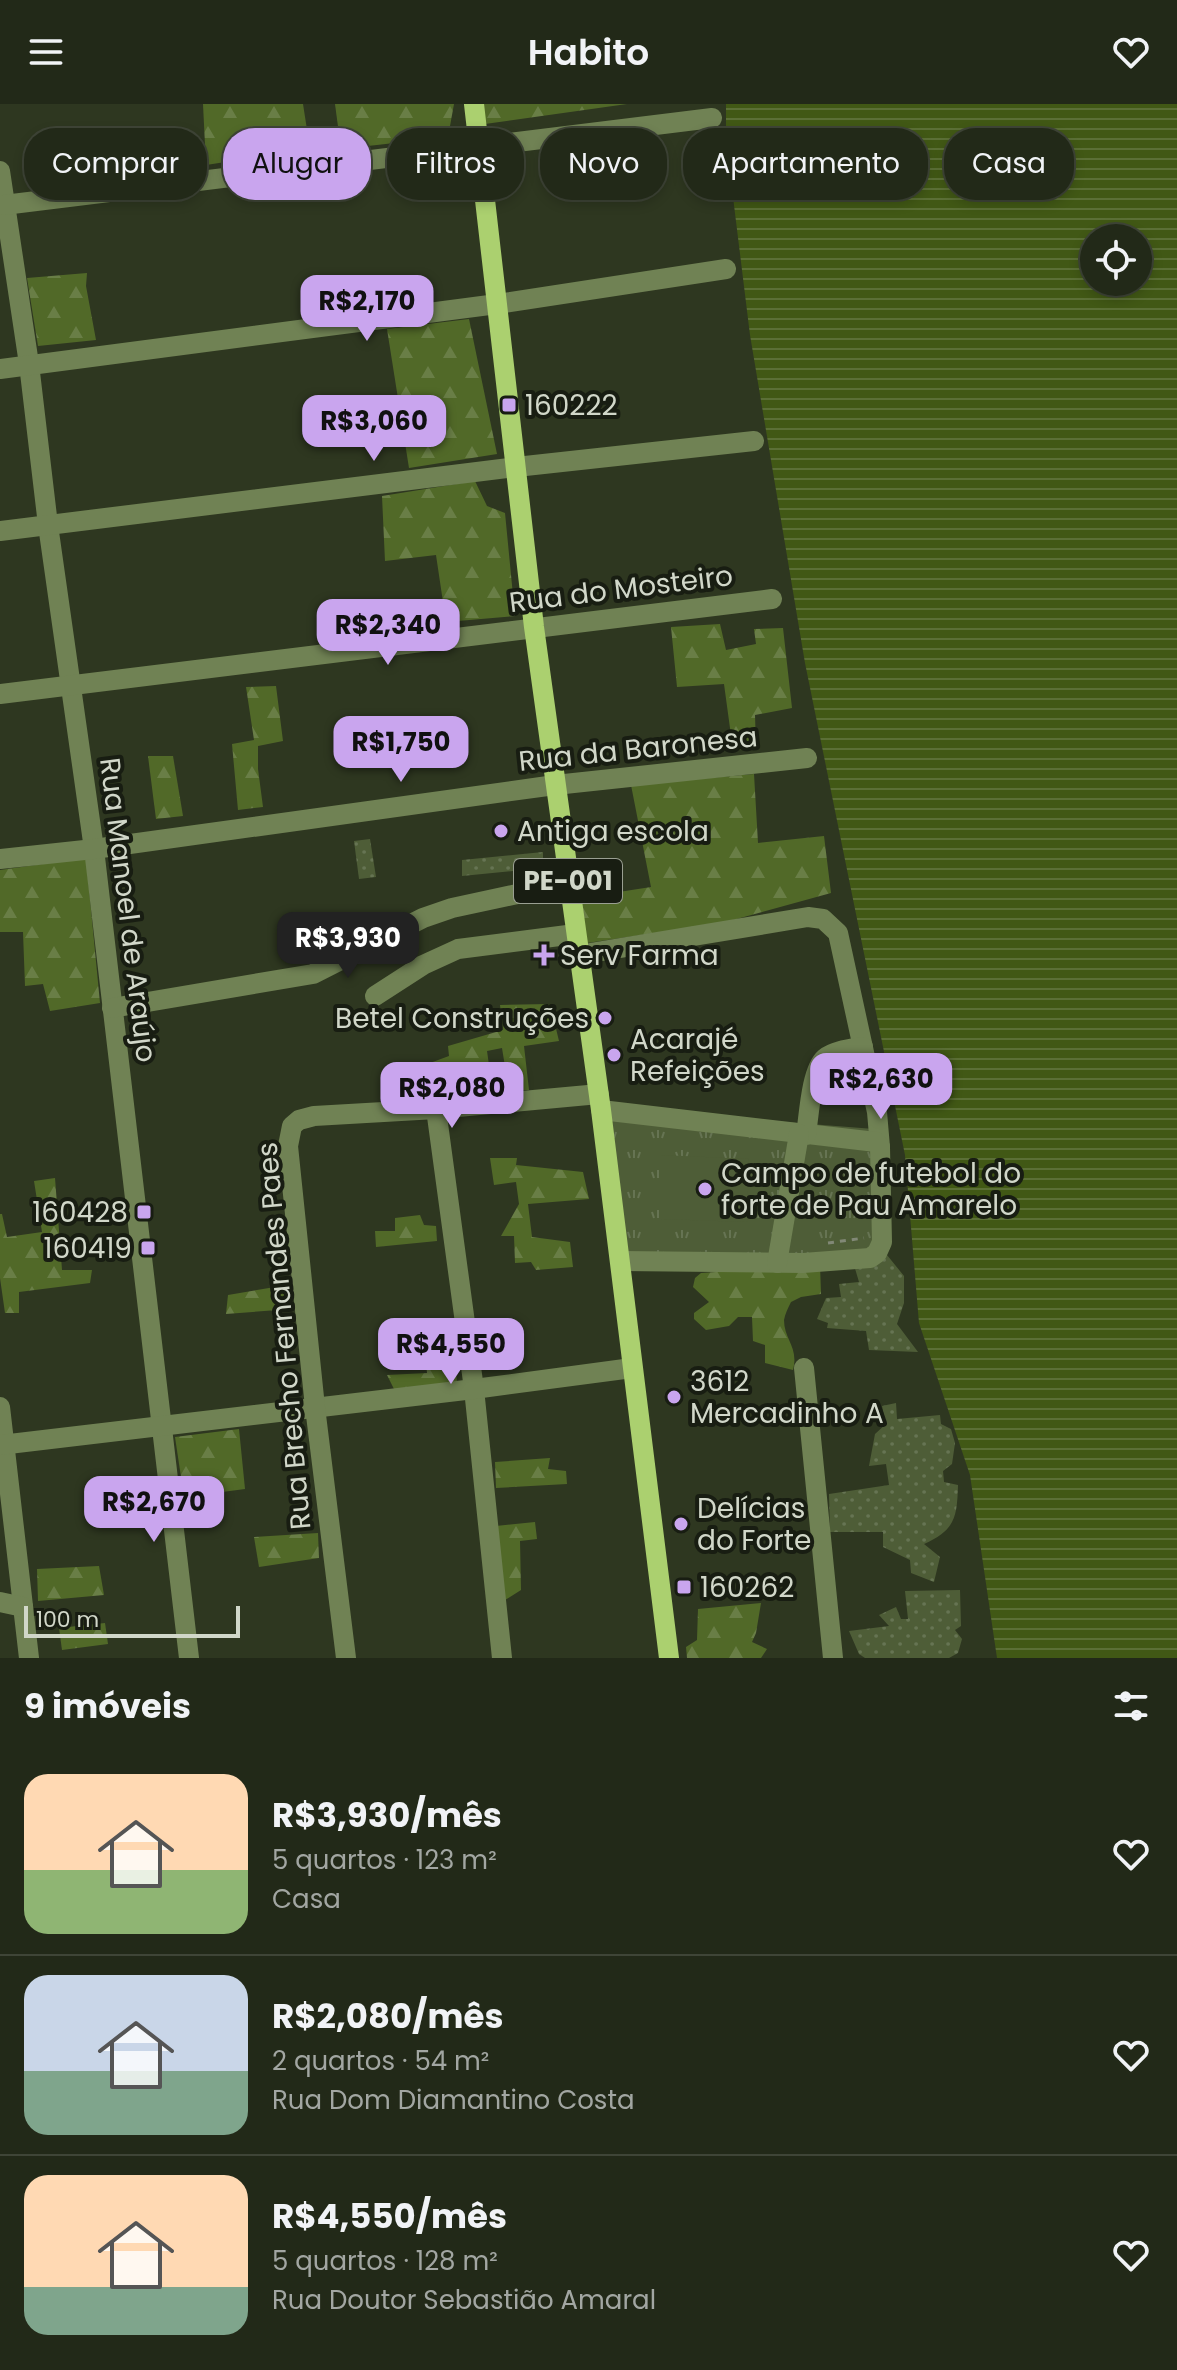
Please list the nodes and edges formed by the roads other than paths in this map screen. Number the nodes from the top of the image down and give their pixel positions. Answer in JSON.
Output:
{"nodes":[{"id":1,"x":474,"y":104,"type":"edge"},
{"id":2,"x":712,"y":118,"type":"dead end"},
{"id":3,"x":477,"y":128,"type":"edge"},
{"id":4,"x":524,"y":141,"type":"edge"},
{"id":5,"x":387,"y":158,"type":"edge"},
{"id":6,"x":0,"y":171,"type":"edge"},
{"id":7,"x":486,"y":200,"type":"edge"},
{"id":8,"x":4,"y":205,"type":"junction"},
{"id":9,"x":726,"y":269,"type":"dead end"},
{"id":10,"x":497,"y":304,"type":"junction"},
{"id":11,"x":29,"y":364,"type":"junction"},
{"id":12,"x":0,"y":369,"type":"edge"},
{"id":13,"x":754,"y":441,"type":"dead end"},
{"id":14,"x":516,"y":467,"type":"junction"},
{"id":15,"x":48,"y":525,"type":"junction"},
{"id":16,"x":0,"y":531,"type":"edge"},
{"id":17,"x":772,"y":599,"type":"dead end"},
{"id":18,"x":534,"y":627,"type":"junction"},
{"id":19,"x":70,"y":685,"type":"junction"},
{"id":20,"x":0,"y":694,"type":"edge"},
{"id":21,"x":807,"y":758,"type":"dead end"},
{"id":22,"x":555,"y":785,"type":"junction"},
{"id":23,"x":94,"y":849,"type":"junction"},
{"id":24,"x":0,"y":859,"type":"edge"},
{"id":25,"x":568,"y":883,"type":"junction"},
{"id":26,"x":575,"y":934,"type":"junction"},
{"id":27,"x":578,"y":955,"type":"junction"},
{"id":28,"x":375,"y":996,"type":"dead end"},
{"id":29,"x":112,"y":1008,"type":"junction"},
{"id":30,"x":863,"y":1047,"type":"junction"},
{"id":31,"x":600,"y":1102,"type":"junction"},
{"id":32,"x":436,"y":1109,"type":"junction"},
{"id":33,"x":803,"y":1134,"type":"junction"},
{"id":34,"x":880,"y":1147,"type":"junction"},
{"id":35,"x":621,"y":1261,"type":"junction"},
{"id":36,"x":777,"y":1263,"type":"junction"},
{"id":37,"x":632,"y":1368,"type":"junction"},
{"id":38,"x":804,"y":1368,"type":"dead end"},
{"id":39,"x":474,"y":1389,"type":"junction"},
{"id":40,"x":0,"y":1407,"type":"edge"},
{"id":41,"x":315,"y":1407,"type":"junction"},
{"id":42,"x":163,"y":1425,"type":"junction"},
{"id":43,"x":2,"y":1445,"type":"edge"},
{"id":44,"x":0,"y":1602,"type":"edge"},
{"id":45,"x":23,"y":1607,"type":"junction"},
{"id":46,"x":29,"y":1658,"type":"edge"},
{"id":47,"x":189,"y":1658,"type":"edge"},
{"id":48,"x":346,"y":1658,"type":"edge"},
{"id":49,"x":502,"y":1658,"type":"edge"},
{"id":50,"x":669,"y":1658,"type":"edge"},
{"id":51,"x":833,"y":1658,"type":"edge"}],
"edges":[{"from":1,"to":3,"type":"main road","number":"PE-001"},
{"from":2,"to":4,"type":"street"},
{"from":5,"to":8,"type":"street"},
{"from":6,"to":8,"type":"street","name":"Rua Manoel de Araújo"},
{"from":7,"to":10,"type":"main road","number":"PE-001"},
{"from":8,"to":11,"type":"street","name":"Rua Manoel de Araújo"},
{"from":9,"to":10,"type":"street"},
{"from":10,"to":11,"type":"street"},
{"from":10,"to":14,"type":"main road","number":"PE-001"},
{"from":11,"to":12,"type":"street"},
{"from":11,"to":15,"type":"street","name":"Rua Manoel de Araújo"},
{"from":13,"to":14,"type":"street"},
{"from":14,"to":15,"type":"street"},
{"from":14,"to":18,"type":"main road","number":"PE-001"},
{"from":15,"to":16,"type":"street"},
{"from":15,"to":19,"type":"street","name":"Rua Manoel de Araújo"},
{"from":17,"to":18,"type":"street","name":"Rua do Mosteiro"},
{"from":18,"to":19,"type":"street","name":"Rua do Mosteiro"},
{"from":18,"to":22,"type":"main road","number":"PE-001"},
{"from":19,"to":20,"type":"street","name":"Rua do Mosteiro"},
{"from":19,"to":23,"type":"street","name":"Rua Manoel de Araújo"},
{"from":21,"to":22,"type":"street","name":"Rua da Baronesa"},
{"from":22,"to":23,"type":"street","name":"Rua da Baronesa"},
{"from":22,"to":25,"type":"main road","number":"PE-001"},
{"from":23,"to":24,"type":"street","name":"Rua da Baronesa"},
{"from":23,"to":29,"type":"street","name":"Rua Manoel de Araújo"},
{"from":25,"to":26,"type":"main road","number":"PE-001"},
{"from":25,"to":29,"type":"street"},
{"from":26,"to":27,"type":"main road","number":"PE-001"},
{"from":26,"to":28,"type":"street"},
{"from":27,"to":30,"type":"street"},
{"from":27,"to":31,"type":"main road","number":"PE-001"},
{"from":29,"to":42,"type":"street","name":"Rua Manoel de Araújo"},
{"from":30,"to":33,"type":"street"},
{"from":30,"to":34,"type":"street"},
{"from":31,"to":32,"type":"street","name":"Rua Brecho Fernandes Paes"},
{"from":31,"to":33,"type":"street","name":"Rua Brecho Fernandes Paes"},
{"from":31,"to":35,"type":"main road","number":"PE-001"},
{"from":32,"to":39,"type":"street"},
{"from":32,"to":41,"type":"street","name":"Rua Brecho Fernandes Paes"},
{"from":33,"to":34,"type":"street","name":"Rua Brecho Fernandes Paes"},
{"from":33,"to":36,"type":"street"},
{"from":34,"to":36,"type":"street"},
{"from":35,"to":36,"type":"street"},
{"from":35,"to":37,"type":"main road","number":"PE-001"},
{"from":37,"to":39,"type":"street"},
{"from":37,"to":50,"type":"main road","number":"PE-001"},
{"from":38,"to":51,"type":"street"},
{"from":39,"to":41,"type":"street"},
{"from":39,"to":49,"type":"street"},
{"from":40,"to":43,"type":"street"},
{"from":41,"to":42,"type":"street"},
{"from":41,"to":48,"type":"street","name":"Rua Brecho Fernandes Paes"},
{"from":42,"to":43,"type":"street"},
{"from":42,"to":47,"type":"street","name":"Rua Manoel de Araújo"},
{"from":43,"to":45,"type":"street"},
{"from":44,"to":45,"type":"street"},
{"from":45,"to":46,"type":"street"}]}
